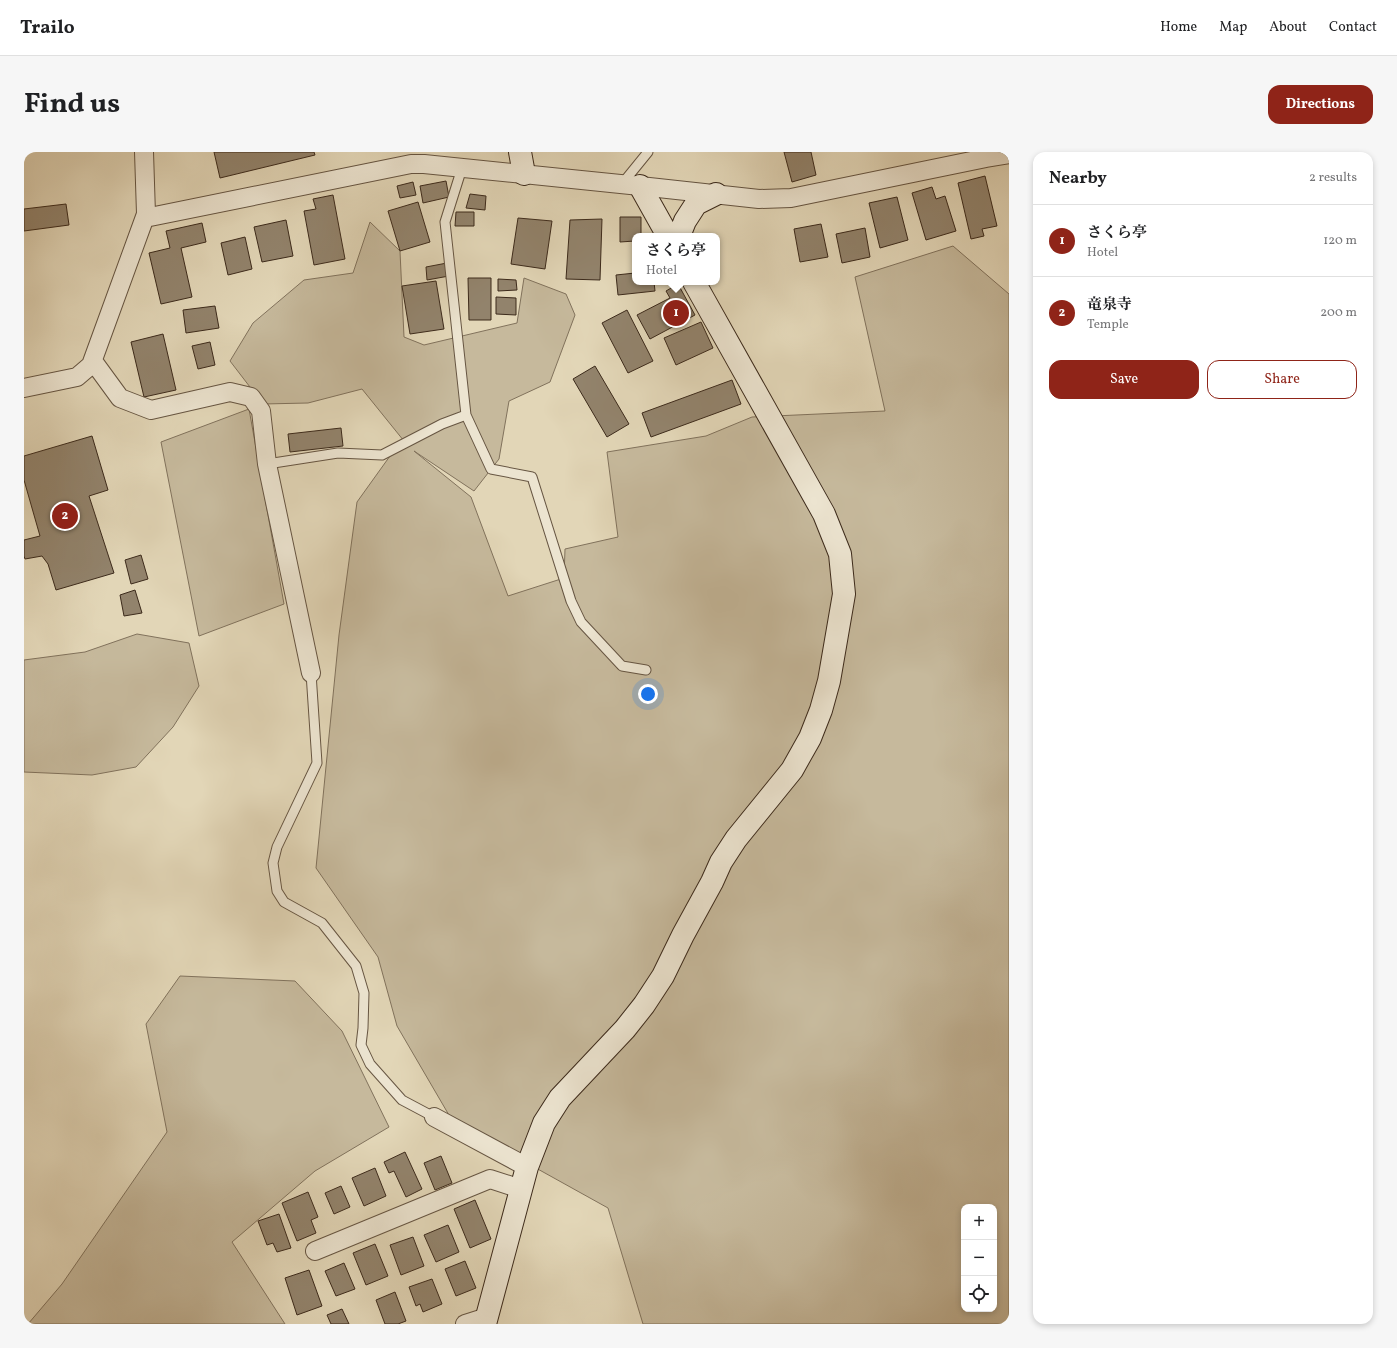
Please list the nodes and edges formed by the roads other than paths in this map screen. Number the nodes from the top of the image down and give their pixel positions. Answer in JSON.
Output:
{"nodes":[{"id":1,"x":144,"y":152,"type":"edge"},
{"id":2,"x":520,"y":152,"type":"edge"},
{"id":3,"x":648,"y":152,"type":"edge"},
{"id":4,"x":1009,"y":154,"type":"edge"},
{"id":5,"x":462,"y":168,"type":"junction"},
{"id":6,"x":524,"y":174,"type":"junction"},
{"id":7,"x":631,"y":185,"type":"junction"},
{"id":8,"x":716,"y":194,"type":"junction"},
{"id":9,"x":145,"y":218,"type":"junction"},
{"id":10,"x":666,"y":233,"type":"edge"},
{"id":11,"x":680,"y":233,"type":"edge"},
{"id":12,"x":696,"y":285,"type":"edge"},
{"id":13,"x":93,"y":361,"type":"junction"},
{"id":14,"x":24,"y":388,"type":"edge"},
{"id":15,"x":466,"y":415,"type":"junction"},
{"id":16,"x":267,"y":464,"type":"junction"},
{"id":17,"x":646,"y":670,"type":"dead end"},
{"id":18,"x":311,"y":673,"type":"joint"},
{"id":19,"x":434,"y":1117,"type":"joint"},
{"id":20,"x":527,"y":1166,"type":"junction"},
{"id":21,"x":521,"y":1189,"type":"junction"},
{"id":22,"x":316,"y":1251,"type":"dead end"},
{"id":23,"x":486,"y":1321,"type":"edge"},
{"id":24,"x":465,"y":1324,"type":"edge"}],
"edges":[{"from":1,"to":9,"type":"street"},
{"from":2,"to":6,"type":"street"},
{"from":3,"to":7,"type":"lane"},
{"from":4,"to":8,"type":"street"},
{"from":5,"to":6,"type":"street"},
{"from":5,"to":9,"type":"street"},
{"from":5,"to":15,"type":"lane"},
{"from":6,"to":7,"type":"street"},
{"from":7,"to":8,"type":"street"},
{"from":7,"to":10,"type":"street"},
{"from":8,"to":11,"type":"street"},
{"from":9,"to":13,"type":"street"},
{"from":12,"to":20,"type":"street"},
{"from":13,"to":14,"type":"street"},
{"from":13,"to":16,"type":"street"},
{"from":15,"to":16,"type":"lane"},
{"from":15,"to":17,"type":"lane"},
{"from":16,"to":18,"type":"street"},
{"from":18,"to":19,"type":"lane"},
{"from":19,"to":20,"type":"street"},
{"from":20,"to":21,"type":"street"},
{"from":21,"to":22,"type":"street"},
{"from":21,"to":23,"type":"street"},
{"from":23,"to":24,"type":"street"}]}
